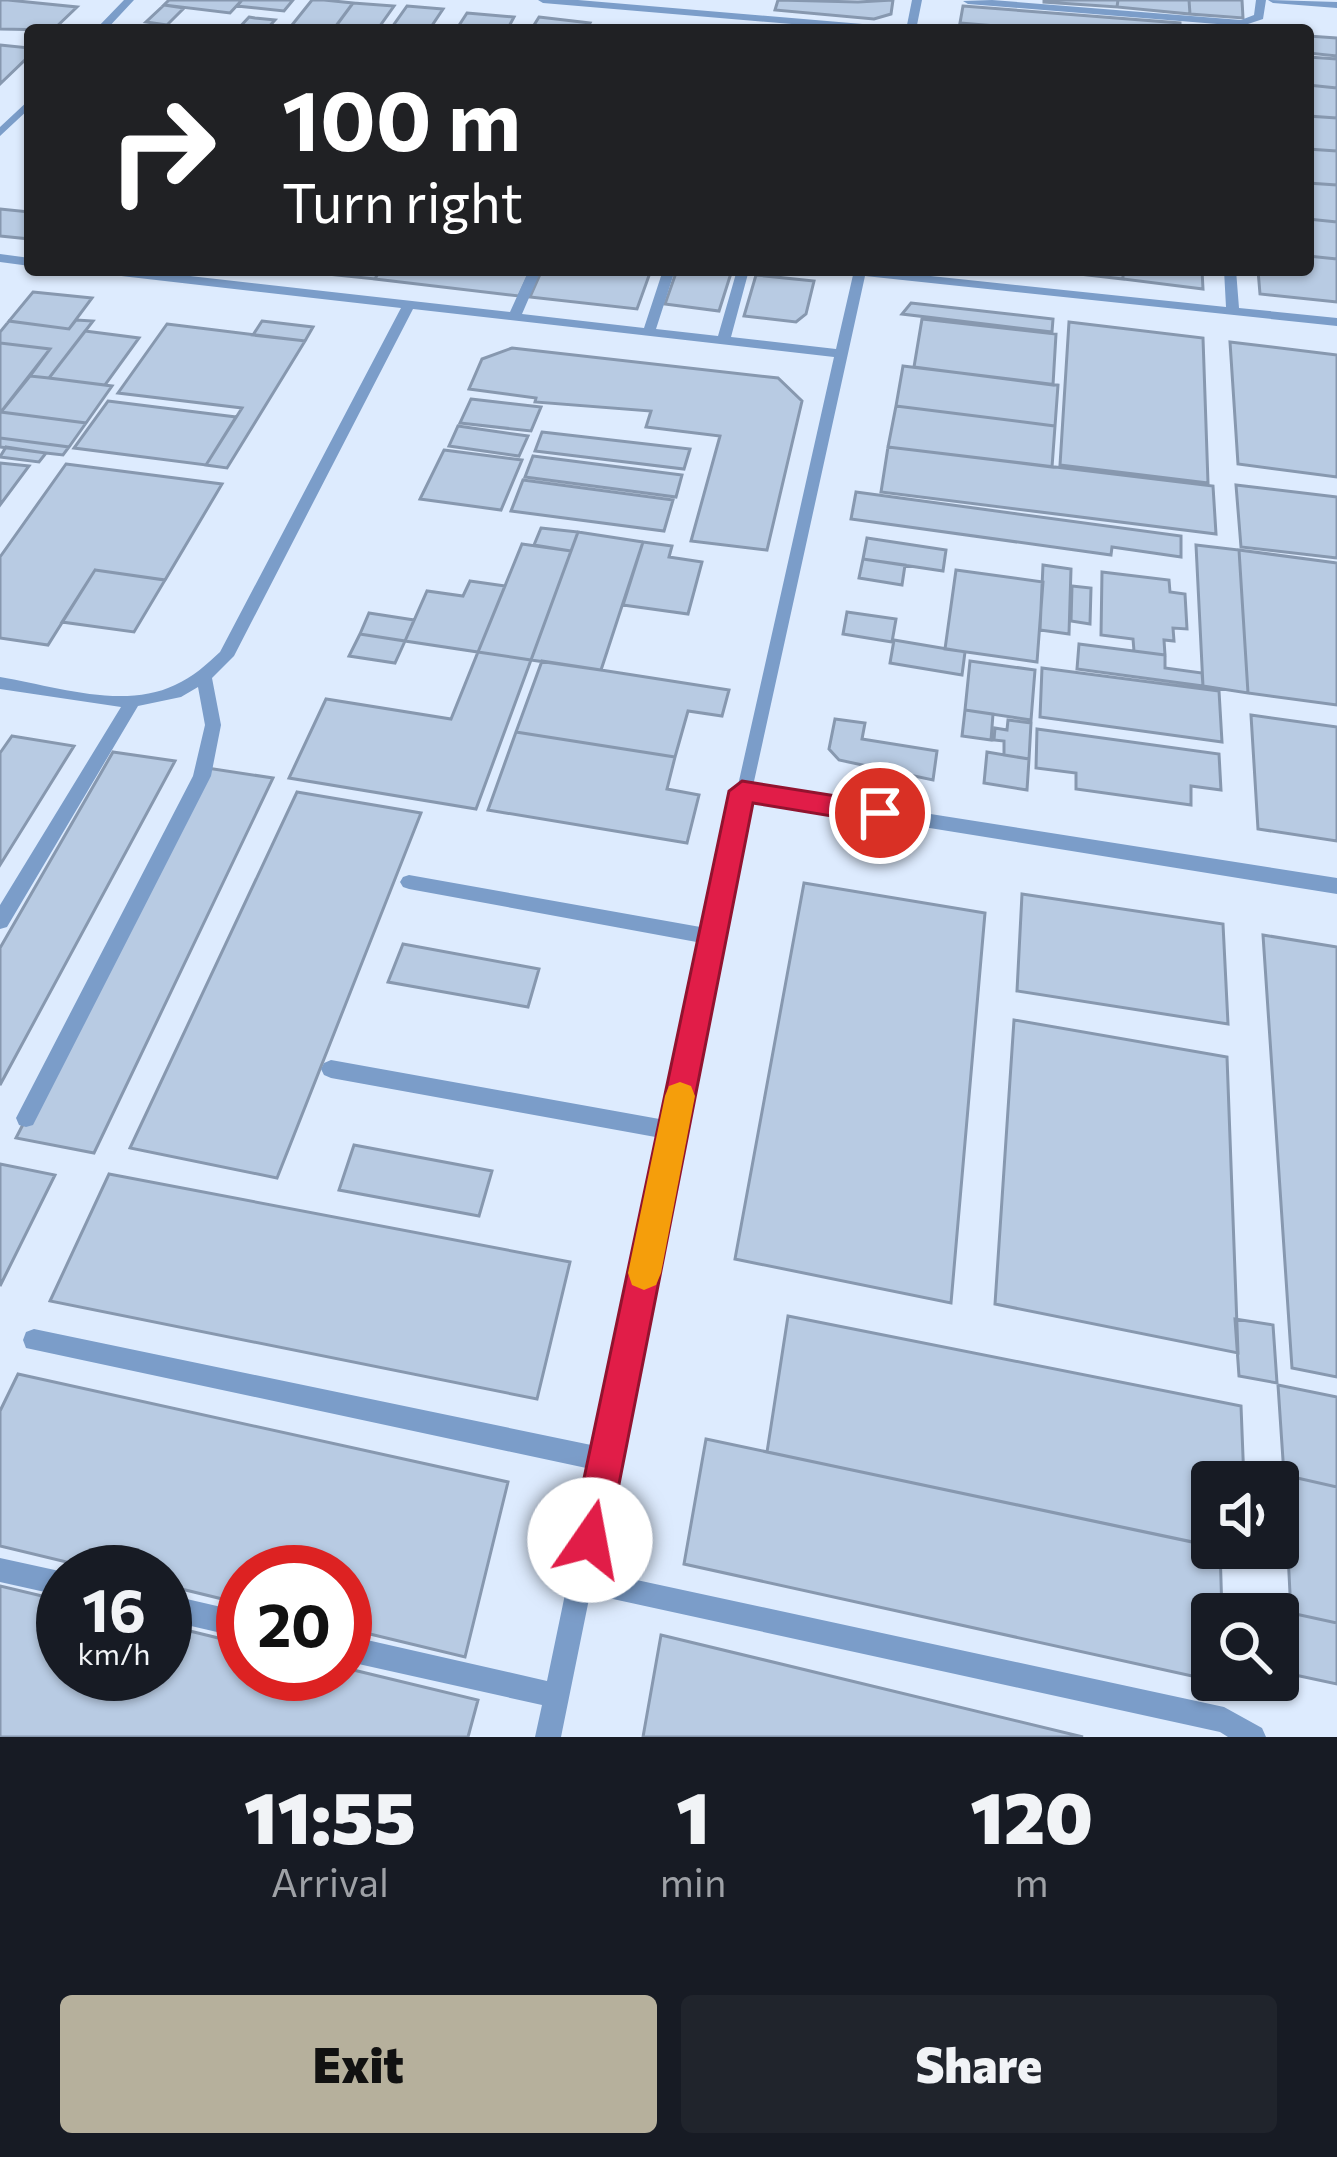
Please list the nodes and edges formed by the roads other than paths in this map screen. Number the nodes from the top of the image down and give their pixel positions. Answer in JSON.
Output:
{"nodes":[{"id":1,"x":129,"y":0,"type":"edge"},
{"id":2,"x":543,"y":0,"type":"edge"},
{"id":3,"x":1261,"y":0,"type":"edge"},
{"id":4,"x":1273,"y":0,"type":"edge"},
{"id":5,"x":968,"y":1,"type":"edge"},
{"id":6,"x":1337,"y":5,"type":"edge"},
{"id":7,"x":106,"y":24,"type":"edge"},
{"id":8,"x":827,"y":24,"type":"edge"},
{"id":9,"x":24,"y":108,"type":"edge"},
{"id":10,"x":0,"y":133,"type":"edge"},
{"id":11,"x":176,"y":276,"type":"edge"},
{"id":12,"x":292,"y":276,"type":"edge"},
{"id":13,"x":532,"y":276,"type":"edge"},
{"id":14,"x":667,"y":276,"type":"edge"},
{"id":15,"x":741,"y":276,"type":"edge"},
{"id":16,"x":852,"y":276,"type":"edge"},
{"id":17,"x":900,"y":276,"type":"edge"},
{"id":18,"x":1230,"y":276,"type":"edge"},
{"id":19,"x":283,"y":290,"type":"junction"},
{"id":20,"x":409,"y":305,"type":"junction"},
{"id":21,"x":1233,"y":311,"type":"junction"},
{"id":22,"x":514,"y":317,"type":"junction"},
{"id":23,"x":1337,"y":322,"type":"edge"},
{"id":24,"x":649,"y":332,"type":"junction"},
{"id":25,"x":723,"y":341,"type":"junction"},
{"id":26,"x":843,"y":354,"type":"junction"},
{"id":27,"x":205,"y":680,"type":"junction"},
{"id":28,"x":0,"y":683,"type":"edge"},
{"id":29,"x":132,"y":703,"type":"junction"},
{"id":30,"x":742,"y":791,"type":"junction"},
{"id":31,"x":410,"y":882,"type":"dead end"},
{"id":32,"x":1337,"y":886,"type":"edge"},
{"id":33,"x":0,"y":921,"type":"edge"},
{"id":34,"x":713,"y":937,"type":"junction"},
{"id":35,"x":331,"y":1069,"type":"dead end"},
{"id":36,"x":26,"y":1118,"type":"dead end"},
{"id":37,"x":673,"y":1131,"type":"junction"},
{"id":38,"x":34,"y":1340,"type":"dead end"},
{"id":39,"x":606,"y":1460,"type":"junction"},
{"id":40,"x":0,"y":1570,"type":"edge"},
{"id":41,"x":36,"y":1578,"type":"edge"},
{"id":42,"x":581,"y":1580,"type":"junction"},
{"id":43,"x":372,"y":1654,"type":"edge"},
{"id":44,"x":557,"y":1696,"type":"junction"},
{"id":45,"x":548,"y":1737,"type":"edge"},
{"id":46,"x":1253,"y":1737,"type":"edge"}],
"edges":[{"from":1,"to":7,"type":"lane"},
{"from":2,"to":8,"type":"lane"},
{"from":3,"to":5,"type":"lane"},
{"from":4,"to":6,"type":"lane"},
{"from":9,"to":10,"type":"lane"},
{"from":11,"to":19,"type":"lane"},
{"from":12,"to":19,"type":"lane"},
{"from":13,"to":22,"type":"lane"},
{"from":14,"to":24,"type":"lane"},
{"from":15,"to":25,"type":"lane"},
{"from":16,"to":26,"type":"lane"},
{"from":17,"to":21,"type":"lane"},
{"from":18,"to":21,"type":"lane"},
{"from":19,"to":20,"type":"lane"},
{"from":20,"to":22,"type":"lane"},
{"from":20,"to":27,"type":"lane"},
{"from":21,"to":23,"type":"lane"},
{"from":22,"to":24,"type":"lane"},
{"from":24,"to":25,"type":"lane"},
{"from":25,"to":26,"type":"lane"},
{"from":26,"to":30,"type":"lane"},
{"from":27,"to":29,"type":"lane"},
{"from":27,"to":36,"type":"lane"},
{"from":28,"to":29,"type":"lane"},
{"from":29,"to":33,"type":"lane"},
{"from":30,"to":32,"type":"lane"},
{"from":30,"to":34,"type":"lane"},
{"from":31,"to":34,"type":"lane"},
{"from":34,"to":37,"type":"lane"},
{"from":35,"to":37,"type":"lane"},
{"from":37,"to":39,"type":"lane"},
{"from":38,"to":39,"type":"lane"},
{"from":39,"to":42,"type":"lane"},
{"from":40,"to":41,"type":"lane"},
{"from":42,"to":44,"type":"lane"},
{"from":42,"to":46,"type":"lane"},
{"from":43,"to":44,"type":"lane"},
{"from":44,"to":45,"type":"lane"}]}
